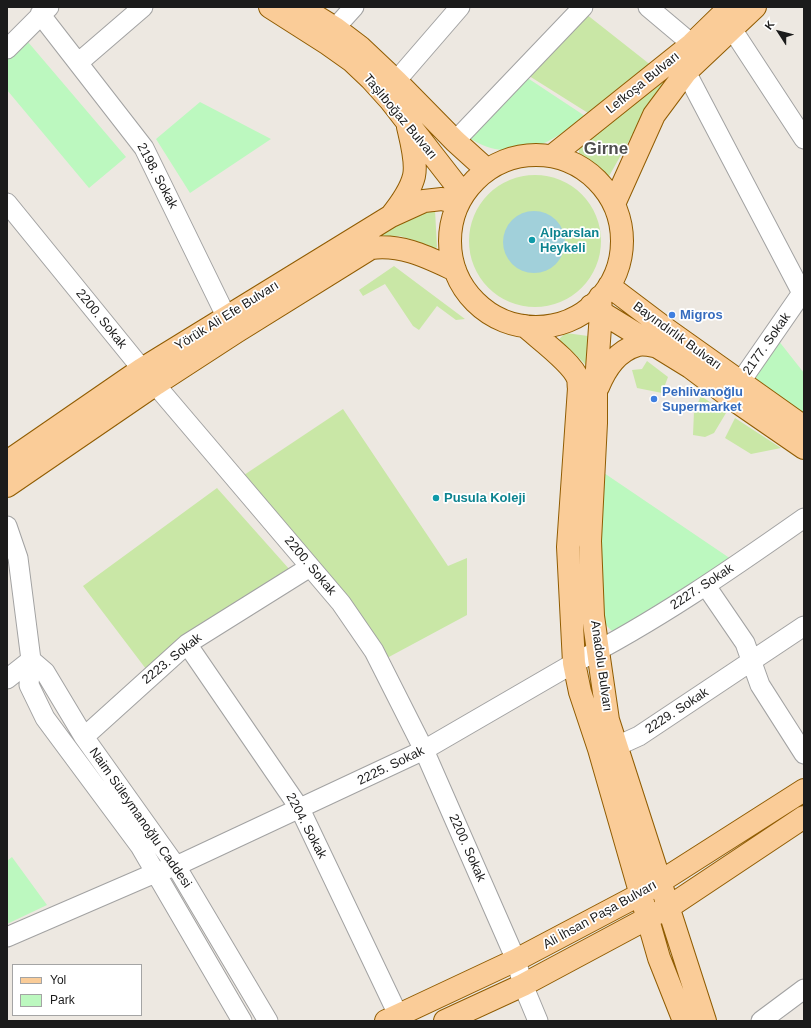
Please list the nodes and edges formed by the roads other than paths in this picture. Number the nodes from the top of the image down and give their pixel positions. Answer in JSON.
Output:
{"nodes":[{"id":1,"x":143,"y":7,"type":"edge"},
{"id":2,"x":270,"y":7,"type":"edge"},
{"id":3,"x":301,"y":7,"type":"edge"},
{"id":4,"x":354,"y":7,"type":"edge"},
{"id":5,"x":460,"y":7,"type":"edge"},
{"id":6,"x":583,"y":7,"type":"edge"},
{"id":7,"x":648,"y":7,"type":"edge"},
{"id":8,"x":730,"y":7,"type":"edge"},
{"id":9,"x":755,"y":7,"type":"edge"},
{"id":10,"x":45,"y":11,"type":"edge"},
{"id":11,"x":732,"y":29,"type":"junction"},
{"id":12,"x":332,"y":36,"type":"junction"},
{"id":13,"x":692,"y":44,"type":"junction"},
{"id":14,"x":7,"y":49,"type":"edge"},
{"id":15,"x":78,"y":63,"type":"junction"},
{"id":16,"x":686,"y":72,"type":"junction"},
{"id":17,"x":396,"y":81,"type":"junction"},
{"id":18,"x":406,"y":122,"type":"junction"},
{"id":19,"x":802,"y":130,"type":"edge"},
{"id":20,"x":455,"y":141,"type":"junction"},
{"id":21,"x":552,"y":156,"type":"junction"},
{"id":22,"x":487,"y":170,"type":"junction"},
{"id":23,"x":461,"y":199,"type":"junction"},
{"id":24,"x":7,"y":203,"type":"edge"},
{"id":25,"x":614,"y":204,"type":"junction"},
{"id":26,"x":391,"y":216,"type":"junction"},
{"id":27,"x":455,"y":270,"type":"junction"},
{"id":28,"x":803,"y":291,"type":"edge"},
{"id":29,"x":600,"y":300,"type":"junction"},
{"id":30,"x":231,"y":324,"type":"junction"},
{"id":31,"x":525,"y":326,"type":"junction"},
{"id":32,"x":654,"y":346,"type":"junction"},
{"id":33,"x":149,"y":377,"type":"junction"},
{"id":34,"x":736,"y":390,"type":"junction"},
{"id":35,"x":596,"y":392,"type":"junction"},
{"id":36,"x":804,"y":427,"type":"edge"},
{"id":37,"x":804,"y":448,"type":"edge"},
{"id":38,"x":7,"y":462,"type":"edge"},
{"id":39,"x":7,"y":486,"type":"edge"},
{"id":40,"x":804,"y":518,"type":"edge"},
{"id":41,"x":7,"y":526,"type":"edge"},
{"id":42,"x":310,"y":567,"type":"junction"},
{"id":43,"x":706,"y":586,"type":"junction"},
{"id":44,"x":804,"y":626,"type":"edge"},
{"id":45,"x":187,"y":644,"type":"junction"},
{"id":46,"x":598,"y":651,"type":"junction"},
{"id":47,"x":31,"y":660,"type":"junction"},
{"id":48,"x":751,"y":662,"type":"junction"},
{"id":49,"x":574,"y":663,"type":"junction"},
{"id":50,"x":7,"y":679,"type":"edge"},
{"id":51,"x":84,"y":737,"type":"junction"},
{"id":52,"x":608,"y":748,"type":"junction"},
{"id":53,"x":424,"y":750,"type":"junction"},
{"id":54,"x":804,"y":754,"type":"edge"},
{"id":55,"x":804,"y":790,"type":"edge"},
{"id":56,"x":300,"y":809,"type":"junction"},
{"id":57,"x":804,"y":817,"type":"edge"},
{"id":58,"x":176,"y":866,"type":"junction"},
{"id":59,"x":155,"y":873,"type":"junction"},
{"id":60,"x":660,"y":882,"type":"junction"},
{"id":61,"x":641,"y":894,"type":"junction"},
{"id":62,"x":669,"y":906,"type":"junction"},
{"id":63,"x":648,"y":918,"type":"junction"},
{"id":64,"x":7,"y":937,"type":"edge"},
{"id":65,"x":516,"y":960,"type":"junction"},
{"id":66,"x":523,"y":985,"type":"junction"},
{"id":67,"x":804,"y":989,"type":"edge"},
{"id":68,"x":395,"y":1019,"type":"edge"},
{"id":69,"x":242,"y":1021,"type":"edge"},
{"id":70,"x":268,"y":1021,"type":"edge"},
{"id":71,"x":445,"y":1021,"type":"edge"},
{"id":72,"x":538,"y":1021,"type":"edge"},
{"id":73,"x":684,"y":1021,"type":"edge"},
{"id":74,"x":705,"y":1021,"type":"edge"},
{"id":75,"x":761,"y":1021,"type":"edge"}],
"edges":[{"from":1,"to":15,"type":"street"},
{"from":2,"to":12,"type":"main road","name":"Taşlıboğaz Bulvarı"},
{"from":3,"to":12,"type":"main road","name":"Taşlıboğaz Bulvarı"},
{"from":4,"to":12,"type":"street"},
{"from":5,"to":17,"type":"street"},
{"from":6,"to":20,"type":"street"},
{"from":7,"to":13,"type":"street"},
{"from":8,"to":13,"type":"main road","name":"Lefkoşa Bulvarı"},
{"from":9,"to":11,"type":"main road","name":"Lefkoşa Bulvarı"},
{"from":10,"to":14,"type":"street"},
{"from":10,"to":15,"type":"street","name":"2198. Sokak"},
{"from":11,"to":16,"type":"main road","name":"Lefkoşa Bulvarı"},
{"from":11,"to":19,"type":"street"},
{"from":12,"to":17,"type":"main road","name":"Taşlıboğaz Bulvarı"},
{"from":12,"to":18,"type":"main road","name":"Taşlıboğaz Bulvarı"},
{"from":13,"to":21,"type":"main road","name":"Lefkoşa Bulvarı"},
{"from":15,"to":30,"type":"street","name":"2198. Sokak"},
{"from":16,"to":25,"type":"main road","name":"Lefkoşa Bulvarı"},
{"from":16,"to":28,"type":"street"},
{"from":17,"to":20,"type":"main road","name":"Taşlıboğaz Bulvarı"},
{"from":18,"to":23,"type":"main road","name":"Taşlıboğaz Bulvarı"},
{"from":18,"to":26,"type":"main road"},
{"from":20,"to":22,"type":"main road","name":"Taşlıboğaz Bulvarı"},
{"from":21,"to":22,"type":"main road"},
{"from":21,"to":25,"type":"main road"},
{"from":22,"to":23,"type":"main road"},
{"from":23,"to":26,"type":"main road","name":"Yörük Ali Efe Bulvarı"},
{"from":23,"to":27,"type":"main road"},
{"from":24,"to":33,"type":"street","name":"2200. Sokak"},
{"from":25,"to":29,"type":"main road"},
{"from":26,"to":30,"type":"main road","name":"Yörük Ali Efe Bulvarı"},
{"from":27,"to":30,"type":"main road","name":"Yörük Ali Efe Bulvarı"},
{"from":27,"to":31,"type":"main road"},
{"from":28,"to":34,"type":"street","name":"2177. Sokak"},
{"from":29,"to":31,"type":"main road"},
{"from":29,"to":32,"type":"main road"},
{"from":29,"to":34,"type":"main road","name":"Bayındırlık Bulvarı"},
{"from":29,"to":35,"type":"main road","name":"Anadolu Bulvarı"},
{"from":30,"to":33,"type":"main road","name":"Yörük Ali Efe Bulvarı"},
{"from":31,"to":49,"type":"main road","name":"Anadolu Bulvarı"},
{"from":32,"to":34,"type":"main road"},
{"from":32,"to":35,"type":"main road"},
{"from":33,"to":38,"type":"main road","name":"Yörük Ali Efe Bulvarı"},
{"from":33,"to":39,"type":"main road","name":"Yörük Ali Efe Bulvarı"},
{"from":33,"to":42,"type":"street","name":"2200. Sokak"},
{"from":34,"to":36,"type":"main road","name":"Bayındırlık Bulvarı"},
{"from":34,"to":37,"type":"main road"},
{"from":35,"to":46,"type":"main road","name":"Anadolu Bulvarı"},
{"from":40,"to":43,"type":"street","name":"2227. Sokak"},
{"from":41,"to":47,"type":"street","name":"Naim Süleymanoğlu Caddesi"},
{"from":42,"to":45,"type":"street","name":"2223. Sokak"},
{"from":42,"to":53,"type":"street","name":"2200. Sokak"},
{"from":43,"to":46,"type":"street","name":"2227. Sokak"},
{"from":43,"to":48,"type":"street"},
{"from":44,"to":48,"type":"street","name":"2229. Sokak"},
{"from":45,"to":51,"type":"street","name":"2223. Sokak"},
{"from":45,"to":56,"type":"street","name":"2204. Sokak"},
{"from":46,"to":49,"type":"street","name":"2225. Sokak"},
{"from":46,"to":52,"type":"main road","name":"Anadolu Bulvarı"},
{"from":47,"to":50,"type":"street"},
{"from":47,"to":51,"type":"street","name":"Naim Süleymanoğlu Caddesi"},
{"from":47,"to":59,"type":"street","name":"Naim Süleymanoğlu Caddesi"},
{"from":48,"to":52,"type":"street","name":"2229. Sokak"},
{"from":48,"to":54,"type":"street"},
{"from":49,"to":52,"type":"main road","name":"Anadolu Bulvarı"},
{"from":49,"to":53,"type":"street","name":"2225. Sokak"},
{"from":51,"to":58,"type":"street","name":"Naim Süleymanoğlu Caddesi"},
{"from":52,"to":60,"type":"main road","name":"Anadolu Bulvarı"},
{"from":52,"to":61,"type":"main road","name":"Anadolu Bulvarı"},
{"from":53,"to":56,"type":"street","name":"2225. Sokak"},
{"from":53,"to":65,"type":"street","name":"2200. Sokak"},
{"from":55,"to":60,"type":"main road","name":"Ali İhsan Paşa Bulvarı"},
{"from":56,"to":58,"type":"street","name":"2225. Sokak"},
{"from":56,"to":68,"type":"street","name":"2204. Sokak"},
{"from":57,"to":62,"type":"main road","name":"Ali İhsan Paşa Bulvarı"},
{"from":58,"to":59,"type":"street","name":"2225. Sokak"},
{"from":58,"to":70,"type":"street","name":"Naim Süleymanoğlu Caddesi"},
{"from":59,"to":64,"type":"street","name":"2225. Sokak"},
{"from":59,"to":69,"type":"street","name":"Naim Süleymanoğlu Caddesi"},
{"from":60,"to":61,"type":"main road","name":"Ali İhsan Paşa Bulvarı"},
{"from":60,"to":62,"type":"main road","name":"Anadolu Bulvarı"},
{"from":61,"to":63,"type":"main road","name":"Anadolu Bulvarı"},
{"from":61,"to":65,"type":"main road","name":"Ali İhsan Paşa Bulvarı"},
{"from":62,"to":63,"type":"main road","name":"Ali İhsan Paşa Bulvarı"},
{"from":62,"to":74,"type":"main road","name":"Anadolu Bulvarı"},
{"from":63,"to":66,"type":"main road","name":"Ali İhsan Paşa Bulvarı"},
{"from":63,"to":73,"type":"main road","name":"Anadolu Bulvarı"},
{"from":65,"to":66,"type":"street","name":"2200. Sokak"},
{"from":65,"to":68,"type":"main road","name":"Ali İhsan Paşa Bulvarı"},
{"from":66,"to":71,"type":"main road","name":"Ali İhsan Paşa Bulvarı"},
{"from":66,"to":72,"type":"street","name":"2200. Sokak"},
{"from":67,"to":75,"type":"street"}]}
